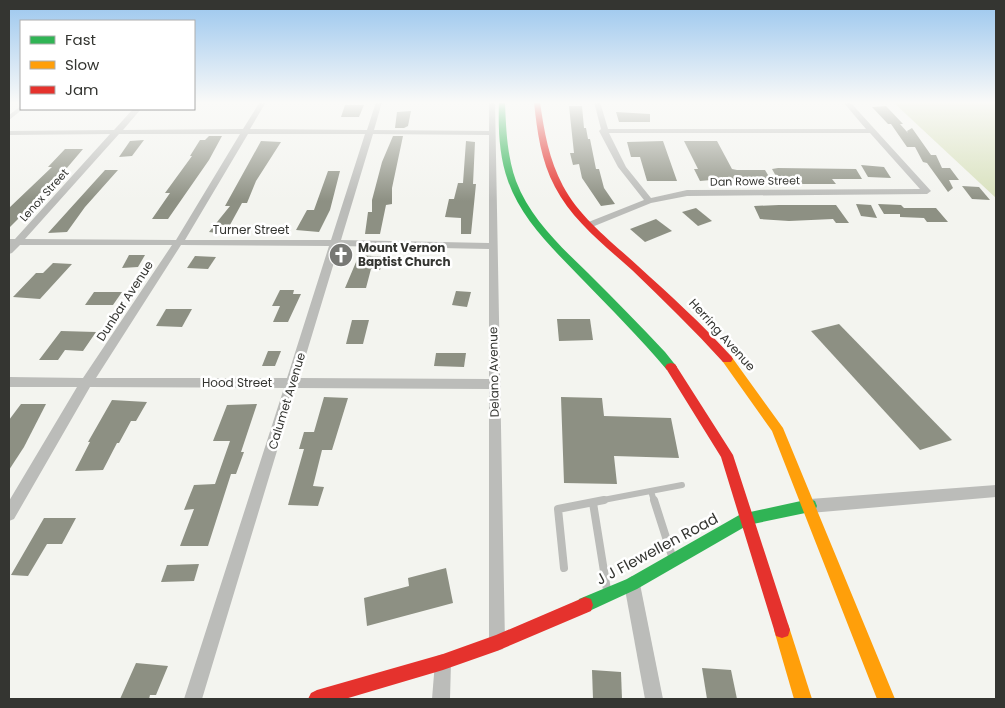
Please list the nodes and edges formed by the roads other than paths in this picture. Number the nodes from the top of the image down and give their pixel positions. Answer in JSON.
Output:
{"nodes":[{"id":1,"x":113,"y":135,"type":"edge"},
{"id":2,"x":244,"y":135,"type":"edge"},
{"id":3,"x":370,"y":135,"type":"edge"},
{"id":4,"x":492,"y":135,"type":"edge"},
{"id":5,"x":502,"y":135,"type":"edge"},
{"id":6,"x":541,"y":135,"type":"edge"},
{"id":7,"x":605,"y":135,"type":"edge"},
{"id":8,"x":878,"y":135,"type":"edge"},
{"id":9,"x":649,"y":201,"type":"junction"},
{"id":10,"x":589,"y":226,"type":"junction"},
{"id":11,"x":13,"y":242,"type":"edge"},
{"id":12,"x":179,"y":242,"type":"junction"},
{"id":13,"x":335,"y":243,"type":"junction"},
{"id":14,"x":493,"y":246,"type":"junction"},
{"id":15,"x":9,"y":251,"type":"edge"},
{"id":16,"x":9,"y":382,"type":"edge"},
{"id":17,"x":86,"y":383,"type":"junction"},
{"id":18,"x":293,"y":383,"type":"junction"},
{"id":19,"x":494,"y":384,"type":"junction"},
{"id":20,"x":682,"y":485,"type":"dead end"},
{"id":21,"x":651,"y":491,"type":"junction"},
{"id":22,"x":996,"y":491,"type":"edge"},
{"id":23,"x":593,"y":503,"type":"junction"},
{"id":24,"x":810,"y":506,"type":"junction"},
{"id":25,"x":9,"y":514,"type":"edge"},
{"id":26,"x":746,"y":519,"type":"junction"},
{"id":27,"x":673,"y":561,"type":"junction"},
{"id":28,"x":564,"y":568,"type":"dead end"},
{"id":29,"x":632,"y":584,"type":"junction"},
{"id":30,"x":608,"y":595,"type":"junction"},
{"id":31,"x":497,"y":642,"type":"junction"},
{"id":32,"x":443,"y":662,"type":"junction"},
{"id":33,"x":193,"y":699,"type":"edge"},
{"id":34,"x":317,"y":699,"type":"edge"},
{"id":35,"x":441,"y":699,"type":"edge"},
{"id":36,"x":654,"y":699,"type":"edge"},
{"id":37,"x":803,"y":699,"type":"edge"},
{"id":38,"x":886,"y":699,"type":"edge"}],
"edges":[{"from":1,"to":11,"type":"street","name":"Lenox Street"},
{"from":2,"to":12,"type":"street","name":"Dunbar Avenue"},
{"from":3,"to":13,"type":"street","name":"Calumet Avenue"},
{"from":4,"to":14,"type":"street","name":"Delano Avenue"},
{"from":5,"to":26,"type":"main road"},
{"from":6,"to":10,"type":"main road","name":"Herring Avenue"},
{"from":7,"to":9,"type":"street"},
{"from":8,"to":9,"type":"street","name":"Dan Rowe Street"},
{"from":9,"to":10,"type":"street","name":"Dan Rowe Street"},
{"from":10,"to":24,"type":"main road","name":"Herring Avenue"},
{"from":11,"to":12,"type":"street","name":"Turner Street"},
{"from":11,"to":15,"type":"street","name":"Lenox Street"},
{"from":12,"to":13,"type":"street","name":"Turner Street"},
{"from":12,"to":17,"type":"street","name":"Dunbar Avenue"},
{"from":13,"to":14,"type":"street","name":"Turner Street"},
{"from":13,"to":18,"type":"street","name":"Calumet Avenue"},
{"from":14,"to":19,"type":"street","name":"Delano Avenue"},
{"from":16,"to":17,"type":"street","name":"Hood Street"},
{"from":17,"to":18,"type":"street","name":"Hood Street"},
{"from":17,"to":25,"type":"street","name":"Dunbar Avenue"},
{"from":18,"to":19,"type":"street","name":"Hood Street"},
{"from":18,"to":33,"type":"street","name":"Calumet Avenue"},
{"from":19,"to":31,"type":"street","name":"Delano Avenue"},
{"from":20,"to":21,"type":"lane"},
{"from":21,"to":23,"type":"lane"},
{"from":21,"to":27,"type":"lane"},
{"from":22,"to":24,"type":"street","name":"J J Flewellen Road"},
{"from":23,"to":28,"type":"lane"},
{"from":23,"to":30,"type":"lane"},
{"from":24,"to":26,"type":"main road","name":"J J Flewellen Road"},
{"from":24,"to":38,"type":"main road","name":"Herring Avenue"},
{"from":26,"to":27,"type":"main road","name":"J J Flewellen Road"},
{"from":26,"to":37,"type":"main road"},
{"from":27,"to":29,"type":"main road","name":"J J Flewellen Road"},
{"from":29,"to":30,"type":"main road","name":"J J Flewellen Road"},
{"from":29,"to":36,"type":"street"},
{"from":30,"to":31,"type":"main road","name":"J J Flewellen Road"},
{"from":31,"to":32,"type":"main road","name":"J J Flewellen Road"},
{"from":32,"to":34,"type":"main road","name":"J J Flewellen Road"},
{"from":32,"to":35,"type":"street"}]}
